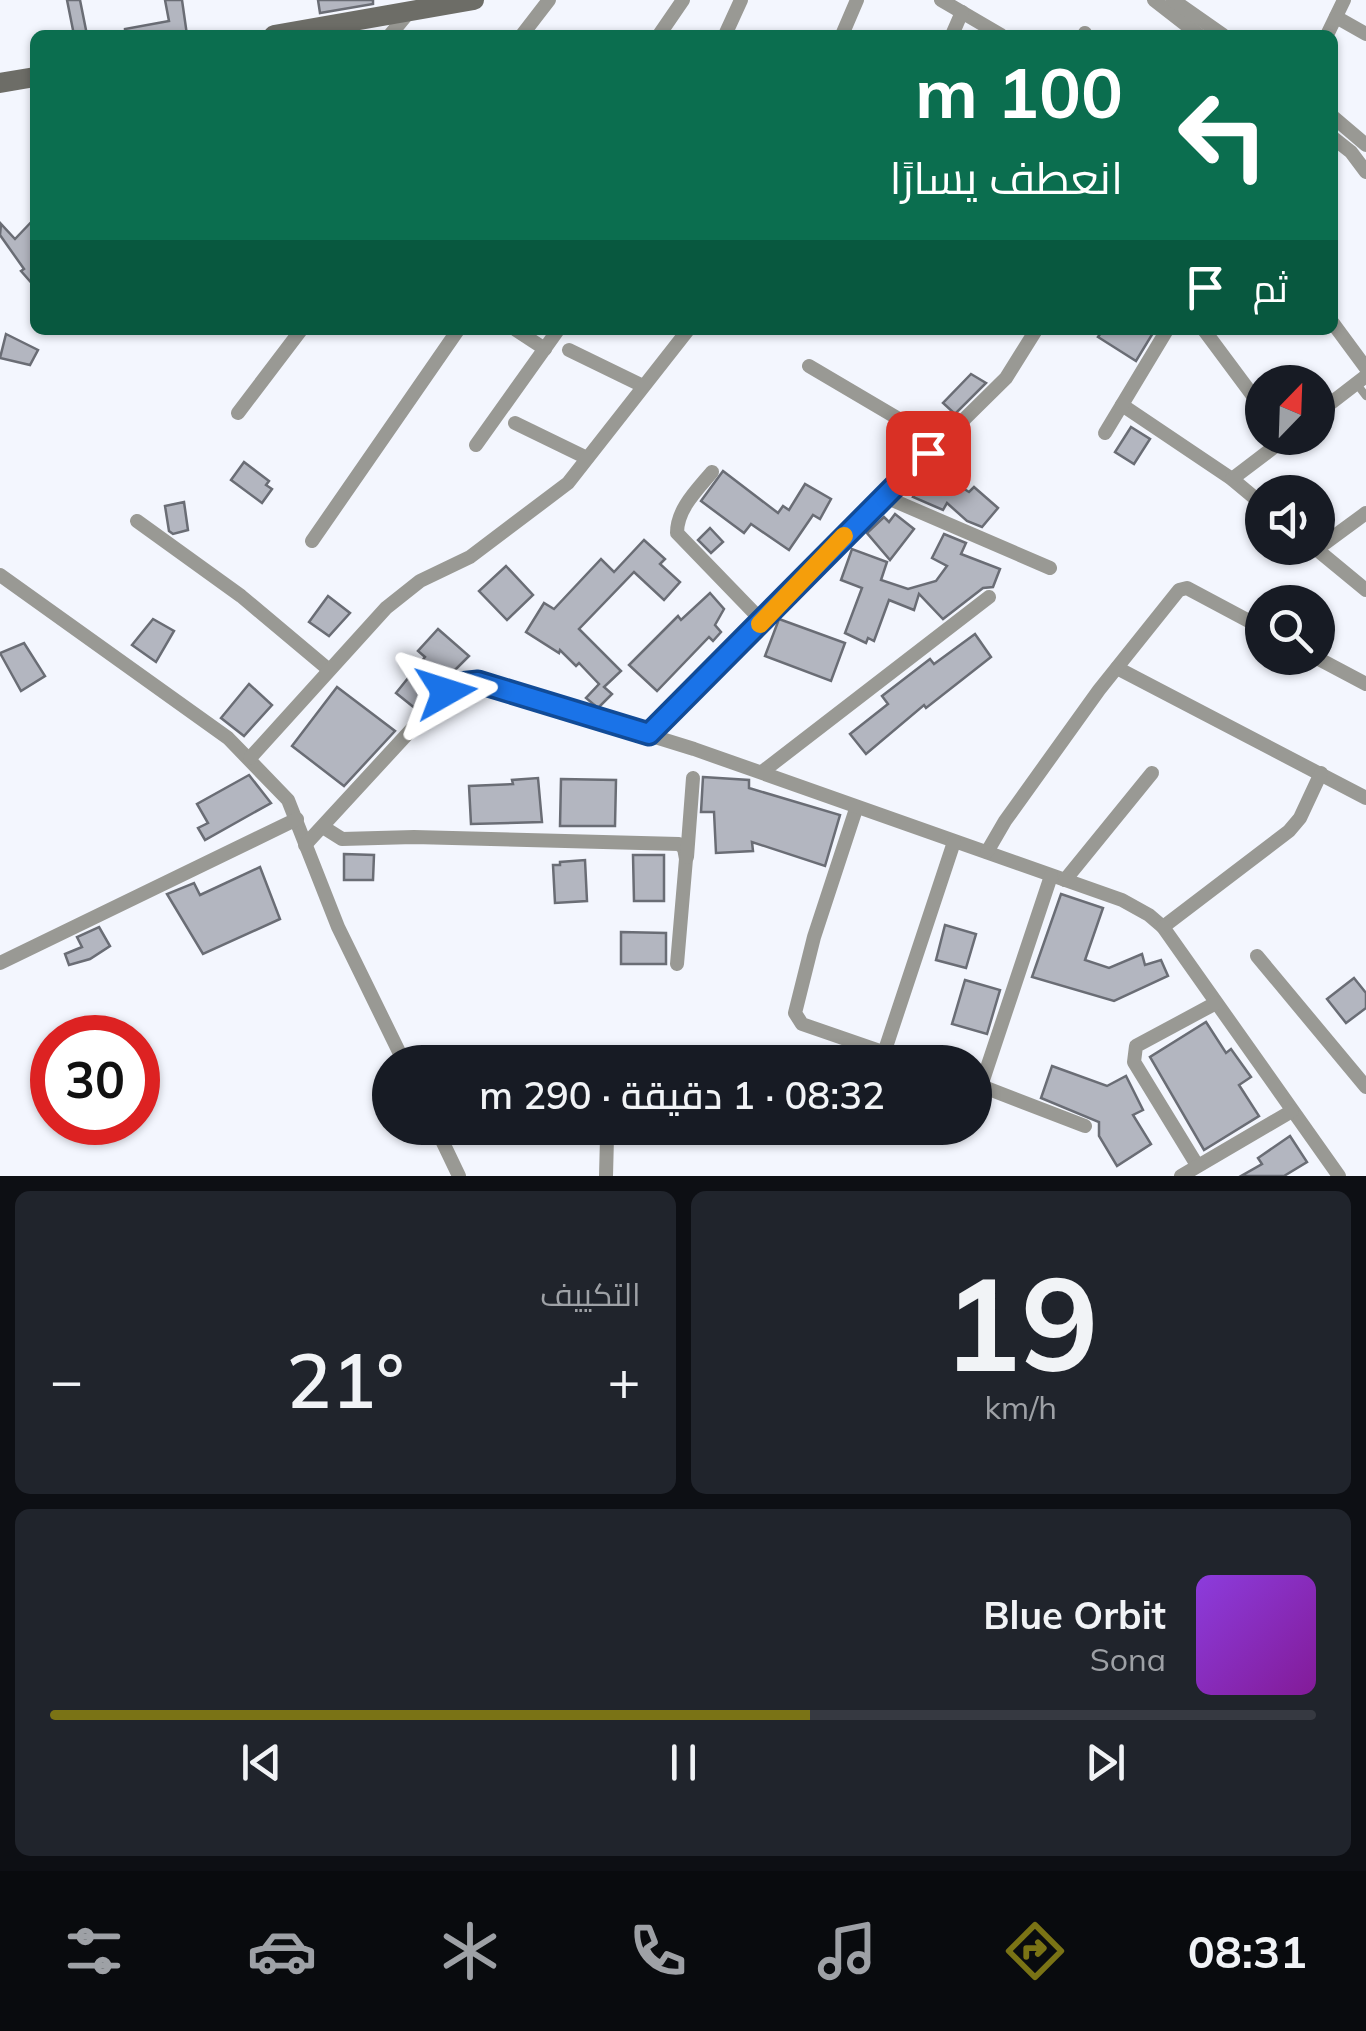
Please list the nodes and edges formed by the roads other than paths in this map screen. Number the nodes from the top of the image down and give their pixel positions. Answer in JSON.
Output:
{"nodes":[{"id":1,"x":474,"y":0,"type":"edge"},
{"id":2,"x":549,"y":0,"type":"edge"},
{"id":3,"x":683,"y":0,"type":"edge"},
{"id":4,"x":741,"y":0,"type":"edge"},
{"id":5,"x":857,"y":0,"type":"edge"},
{"id":6,"x":941,"y":0,"type":"edge"},
{"id":7,"x":1154,"y":0,"type":"edge"},
{"id":8,"x":1173,"y":0,"type":"edge"},
{"id":9,"x":1344,"y":0,"type":"edge"},
{"id":10,"x":409,"y":11,"type":"junction"},
{"id":11,"x":962,"y":12,"type":"junction"},
{"id":12,"x":1336,"y":17,"type":"junction"},
{"id":13,"x":302,"y":30,"type":"edge"},
{"id":14,"x":394,"y":30,"type":"edge"},
{"id":15,"x":526,"y":30,"type":"edge"},
{"id":16,"x":662,"y":30,"type":"edge"},
{"id":17,"x":726,"y":30,"type":"edge"},
{"id":18,"x":844,"y":30,"type":"edge"},
{"id":19,"x":954,"y":30,"type":"edge"},
{"id":20,"x":993,"y":30,"type":"edge"},
{"id":21,"x":1192,"y":30,"type":"edge"},
{"id":22,"x":1216,"y":30,"type":"edge"},
{"id":23,"x":1330,"y":30,"type":"edge"},
{"id":24,"x":1366,"y":34,"type":"edge"},
{"id":25,"x":30,"y":78,"type":"edge"},
{"id":26,"x":0,"y":83,"type":"edge"},
{"id":27,"x":1338,"y":121,"type":"edge"},
{"id":28,"x":1338,"y":142,"type":"edge"},
{"id":29,"x":1366,"y":146,"type":"edge"},
{"id":30,"x":1366,"y":172,"type":"edge"},
{"id":31,"x":1338,"y":330,"type":"edge"},
{"id":32,"x":297,"y":335,"type":"edge"},
{"id":33,"x":455,"y":335,"type":"edge"},
{"id":34,"x":524,"y":335,"type":"edge"},
{"id":35,"x":555,"y":335,"type":"edge"},
{"id":36,"x":684,"y":335,"type":"edge"},
{"id":37,"x":1033,"y":335,"type":"edge"},
{"id":38,"x":1164,"y":335,"type":"edge"},
{"id":39,"x":1208,"y":335,"type":"edge"},
{"id":40,"x":545,"y":349,"type":"junction"},
{"id":41,"x":569,"y":350,"type":"dead end"},
{"id":42,"x":810,"y":366,"type":"dead end"},
{"id":43,"x":1366,"y":368,"type":"edge"},
{"id":44,"x":1245,"y":385,"type":"edge"},
{"id":45,"x":1363,"y":385,"type":"edge"},
{"id":46,"x":643,"y":386,"type":"junction"},
{"id":47,"x":1335,"y":402,"type":"edge"},
{"id":48,"x":1122,"y":405,"type":"junction"},
{"id":49,"x":238,"y":414,"type":"dead end"},
{"id":50,"x":515,"y":423,"type":"dead end"},
{"id":51,"x":1106,"y":433,"type":"dead end"},
{"id":52,"x":476,"y":445,"type":"dead end"},
{"id":53,"x":936,"y":446,"type":"junction"},
{"id":54,"x":1263,"y":455,"type":"edge"},
{"id":55,"x":587,"y":458,"type":"junction"},
{"id":56,"x":712,"y":472,"type":"dead end"},
{"id":57,"x":1232,"y":479,"type":"junction"},
{"id":58,"x":1245,"y":490,"type":"edge"},
{"id":59,"x":883,"y":496,"type":"junction"},
{"id":60,"x":1366,"y":512,"type":"edge"},
{"id":61,"x":137,"y":520,"type":"dead end"},
{"id":62,"x":1335,"y":534,"type":"edge"},
{"id":63,"x":312,"y":541,"type":"dead end"},
{"id":64,"x":1335,"y":564,"type":"edge"},
{"id":65,"x":1050,"y":568,"type":"dead end"},
{"id":66,"x":0,"y":575,"type":"edge"},
{"id":67,"x":1366,"y":590,"type":"edge"},
{"id":68,"x":989,"y":598,"type":"dead end"},
{"id":69,"x":1245,"y":619,"type":"edge"},
{"id":70,"x":762,"y":621,"type":"junction"},
{"id":71,"x":1116,"y":668,"type":"junction"},
{"id":72,"x":1335,"y":668,"type":"edge"},
{"id":73,"x":328,"y":669,"type":"junction"},
{"id":74,"x":1366,"y":684,"type":"edge"},
{"id":75,"x":649,"y":734,"type":"junction"},
{"id":76,"x":250,"y":758,"type":"junction"},
{"id":77,"x":762,"y":772,"type":"junction"},
{"id":78,"x":1152,"y":772,"type":"dead end"},
{"id":79,"x":1321,"y":773,"type":"junction"},
{"id":80,"x":693,"y":778,"type":"dead end"},
{"id":81,"x":1366,"y":798,"type":"edge"},
{"id":82,"x":856,"y":808,"type":"junction"},
{"id":83,"x":296,"y":819,"type":"junction"},
{"id":84,"x":324,"y":827,"type":"junction"},
{"id":85,"x":954,"y":842,"type":"junction"},
{"id":86,"x":305,"y":844,"type":"junction"},
{"id":87,"x":987,"y":852,"type":"junction"},
{"id":88,"x":686,"y":859,"type":"junction"},
{"id":89,"x":1058,"y":878,"type":"junction"},
{"id":90,"x":1163,"y":927,"type":"junction"},
{"id":91,"x":1257,"y":956,"type":"dead end"},
{"id":92,"x":0,"y":963,"type":"edge"},
{"id":93,"x":677,"y":964,"type":"dead end"},
{"id":94,"x":1216,"y":1003,"type":"junction"},
{"id":95,"x":396,"y":1045,"type":"edge"},
{"id":96,"x":861,"y":1045,"type":"edge"},
{"id":97,"x":887,"y":1045,"type":"edge"},
{"id":98,"x":992,"y":1048,"type":"edge"},
{"id":99,"x":1366,"y":1087,"type":"edge"},
{"id":100,"x":992,"y":1089,"type":"edge"},
{"id":101,"x":1292,"y":1111,"type":"junction"},
{"id":102,"x":1085,"y":1126,"type":"dead end"},
{"id":103,"x":444,"y":1145,"type":"edge"},
{"id":104,"x":607,"y":1145,"type":"edge"},
{"id":105,"x":1197,"y":1164,"type":"junction"},
{"id":106,"x":460,"y":1176,"type":"edge"},
{"id":107,"x":606,"y":1176,"type":"edge"},
{"id":108,"x":1181,"y":1176,"type":"edge"},
{"id":109,"x":1339,"y":1176,"type":"edge"}],
"edges":[{"from":1,"to":10,"type":"street"},
{"from":2,"to":15,"type":"street"},
{"from":3,"to":16,"type":"street"},
{"from":4,"to":17,"type":"street"},
{"from":5,"to":18,"type":"street"},
{"from":6,"to":11,"type":"street"},
{"from":7,"to":21,"type":"street"},
{"from":8,"to":22,"type":"street"},
{"from":9,"to":12,"type":"street"},
{"from":10,"to":13,"type":"street"},
{"from":10,"to":14,"type":"street"},
{"from":11,"to":19,"type":"street"},
{"from":11,"to":20,"type":"street"},
{"from":12,"to":23,"type":"street"},
{"from":12,"to":24,"type":"street"},
{"from":25,"to":26,"type":"street"},
{"from":27,"to":29,"type":"street"},
{"from":28,"to":30,"type":"street"},
{"from":31,"to":43,"type":"street"},
{"from":32,"to":49,"type":"street"},
{"from":33,"to":63,"type":"street"},
{"from":34,"to":40,"type":"street"},
{"from":35,"to":40,"type":"street"},
{"from":36,"to":46,"type":"street"},
{"from":37,"to":53,"type":"street"},
{"from":38,"to":48,"type":"street"},
{"from":39,"to":44,"type":"street"},
{"from":40,"to":52,"type":"street"},
{"from":41,"to":46,"type":"street"},
{"from":42,"to":53,"type":"street"},
{"from":45,"to":47,"type":"street"},
{"from":46,"to":55,"type":"street"},
{"from":48,"to":51,"type":"street"},
{"from":48,"to":57,"type":"street"},
{"from":50,"to":55,"type":"street"},
{"from":53,"to":59,"type":"street"},
{"from":54,"to":57,"type":"street"},
{"from":55,"to":73,"type":"street"},
{"from":56,"to":70,"type":"street"},
{"from":57,"to":58,"type":"street"},
{"from":59,"to":65,"type":"street"},
{"from":59,"to":70,"type":"street"},
{"from":60,"to":62,"type":"street"},
{"from":61,"to":73,"type":"street"},
{"from":64,"to":67,"type":"street"},
{"from":66,"to":76,"type":"street"},
{"from":68,"to":77,"type":"street"},
{"from":69,"to":71,"type":"street"},
{"from":70,"to":75,"type":"street"},
{"from":71,"to":79,"type":"street"},
{"from":71,"to":87,"type":"street"},
{"from":72,"to":74,"type":"street"},
{"from":73,"to":76,"type":"street"},
{"from":75,"to":77,"type":"street"},
{"from":75,"to":84,"type":"street"},
{"from":76,"to":83,"type":"street"},
{"from":77,"to":82,"type":"street"},
{"from":78,"to":89,"type":"street"},
{"from":79,"to":81,"type":"street"},
{"from":79,"to":90,"type":"street"},
{"from":80,"to":88,"type":"street"},
{"from":82,"to":85,"type":"street"},
{"from":82,"to":96,"type":"street"},
{"from":83,"to":86,"type":"street"},
{"from":83,"to":92,"type":"street"},
{"from":84,"to":86,"type":"street"},
{"from":84,"to":88,"type":"street"},
{"from":85,"to":87,"type":"street"},
{"from":85,"to":97,"type":"street"},
{"from":86,"to":95,"type":"street"},
{"from":87,"to":89,"type":"street"},
{"from":88,"to":93,"type":"street"},
{"from":89,"to":90,"type":"street"},
{"from":89,"to":98,"type":"street"},
{"from":90,"to":94,"type":"street"},
{"from":91,"to":99,"type":"street"},
{"from":94,"to":101,"type":"street"},
{"from":94,"to":105,"type":"street"},
{"from":100,"to":102,"type":"street"},
{"from":101,"to":105,"type":"street"},
{"from":101,"to":109,"type":"street"},
{"from":103,"to":106,"type":"street"},
{"from":104,"to":107,"type":"street"},
{"from":105,"to":108,"type":"street"}]}
